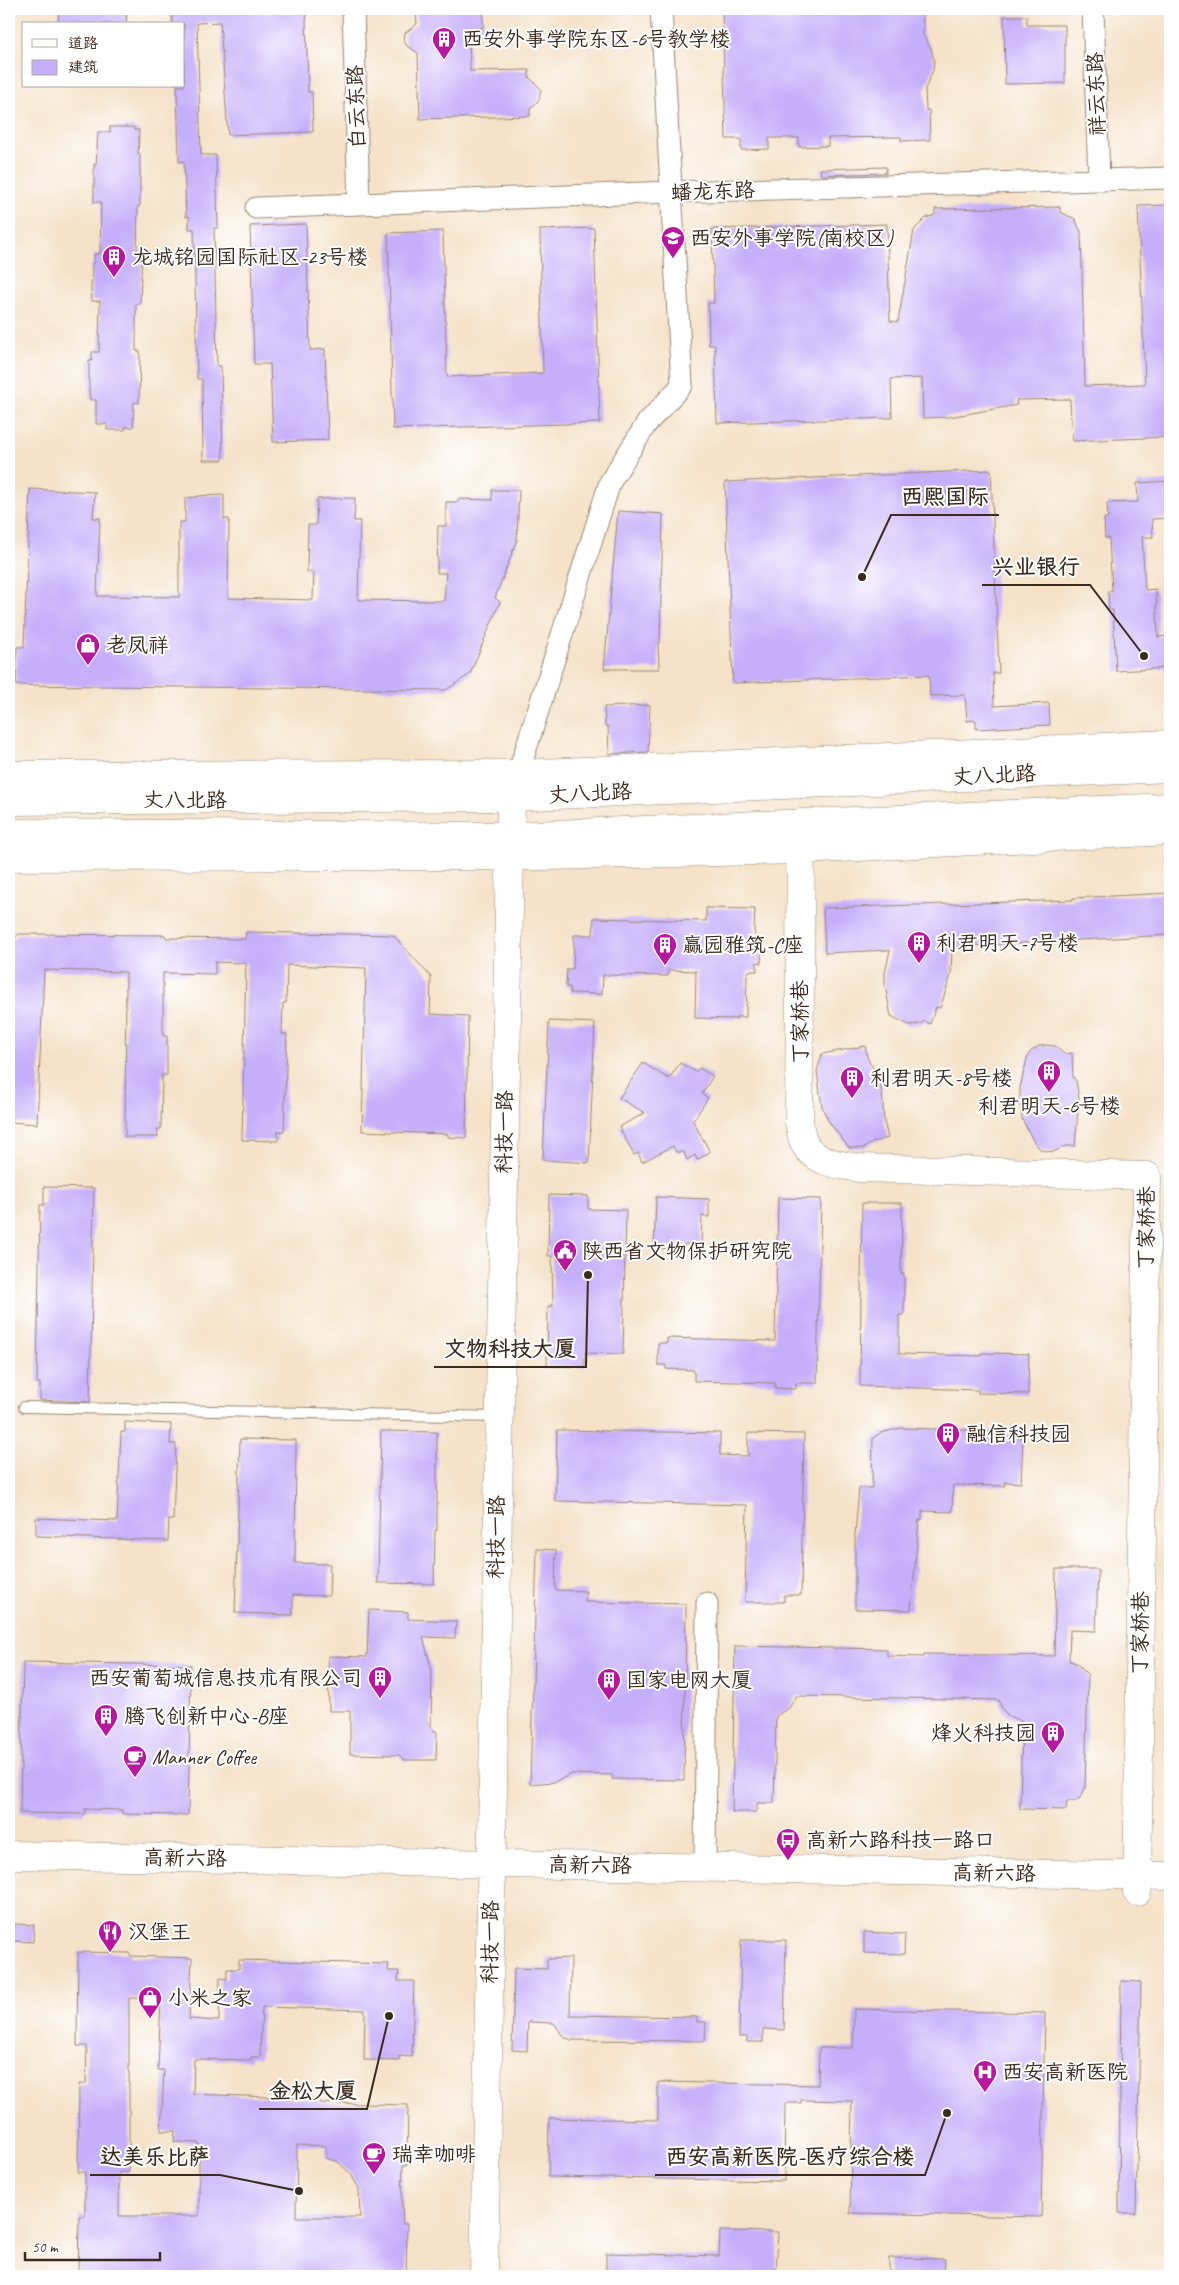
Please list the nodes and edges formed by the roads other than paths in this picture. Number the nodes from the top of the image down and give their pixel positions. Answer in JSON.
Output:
{"nodes":[{"id":1,"x":353,"y":9,"type":"edge"},
{"id":2,"x":660,"y":9,"type":"edge"},
{"id":3,"x":1093,"y":9,"type":"edge"},
{"id":4,"x":1170,"y":178,"type":"edge"},
{"id":5,"x":1099,"y":179,"type":"junction"},
{"id":6,"x":670,"y":192,"type":"junction"},
{"id":7,"x":359,"y":204,"type":"junction"},
{"id":8,"x":256,"y":208,"type":"dead end"},
{"id":9,"x":1170,"y":744,"type":"edge"},
{"id":10,"x":1170,"y":768,"type":"edge"},
{"id":11,"x":9,"y":775,"type":"edge"},
{"id":12,"x":514,"y":785,"type":"junction"},
{"id":13,"x":9,"y":801,"type":"edge"},
{"id":14,"x":1170,"y":807,"type":"edge"},
{"id":15,"x":1170,"y":832,"type":"edge"},
{"id":16,"x":9,"y":833,"type":"edge"},
{"id":17,"x":801,"y":837,"type":"junction"},
{"id":18,"x":509,"y":846,"type":"junction"},
{"id":19,"x":9,"y":857,"type":"edge"},
{"id":20,"x":24,"y":1407,"type":"dead end"},
{"id":21,"x":498,"y":1417,"type":"junction"},
{"id":22,"x":707,"y":1603,"type":"dead end"},
{"id":23,"x":9,"y":1855,"type":"edge"},
{"id":24,"x":705,"y":1868,"type":"junction"},
{"id":25,"x":491,"y":1872,"type":"junction"},
{"id":26,"x":9,"y":1874,"type":"edge"},
{"id":27,"x":1170,"y":1876,"type":"edge"},
{"id":28,"x":1137,"y":1884,"type":"junction"},
{"id":29,"x":1170,"y":1893,"type":"edge"},
{"id":30,"x":484,"y":2276,"type":"edge"}],
"edges":[{"from":1,"to":7,"type":"street","name":"白云东路"},
{"from":2,"to":6,"type":"street"},
{"from":3,"to":5,"type":"street","name":"祥云东路"},
{"from":4,"to":5,"type":"street","name":"蟠龙东路"},
{"from":5,"to":6,"type":"street","name":"蟠龙东路"},
{"from":6,"to":7,"type":"street","name":"蟠龙东路"},
{"from":6,"to":12,"type":"street"},
{"from":7,"to":8,"type":"street","name":"蟠龙东路"},
{"from":9,"to":12,"type":"street"},
{"from":10,"to":12,"type":"street","name":"丈八北路"},
{"from":11,"to":12,"type":"street"},
{"from":12,"to":13,"type":"street","name":"丈八北路"},
{"from":12,"to":18,"type":"street","name":"科技一路"},
{"from":14,"to":17,"type":"street","name":"丈八北路"},
{"from":15,"to":17,"type":"street"},
{"from":16,"to":18,"type":"street","name":"丈八北路"},
{"from":17,"to":18,"type":"street","name":"丈八北路"},
{"from":17,"to":28,"type":"street","name":"丁家桥巷"},
{"from":18,"to":19,"type":"street"},
{"from":18,"to":21,"type":"street","name":"科技一路"},
{"from":20,"to":21,"type":"lane"},
{"from":21,"to":25,"type":"street","name":"科技一路"},
{"from":22,"to":24,"type":"street"},
{"from":23,"to":25,"type":"street","name":"高新六路"},
{"from":24,"to":25,"type":"street","name":"高新六路"},
{"from":24,"to":28,"type":"street","name":"高新六路"},
{"from":25,"to":26,"type":"street","name":"高新六路"},
{"from":25,"to":28,"type":"street","name":"高新六路"},
{"from":25,"to":30,"type":"street","name":"科技一路"},
{"from":27,"to":28,"type":"street","name":"高新六路"},
{"from":28,"to":29,"type":"street","name":"高新六路"}]}
